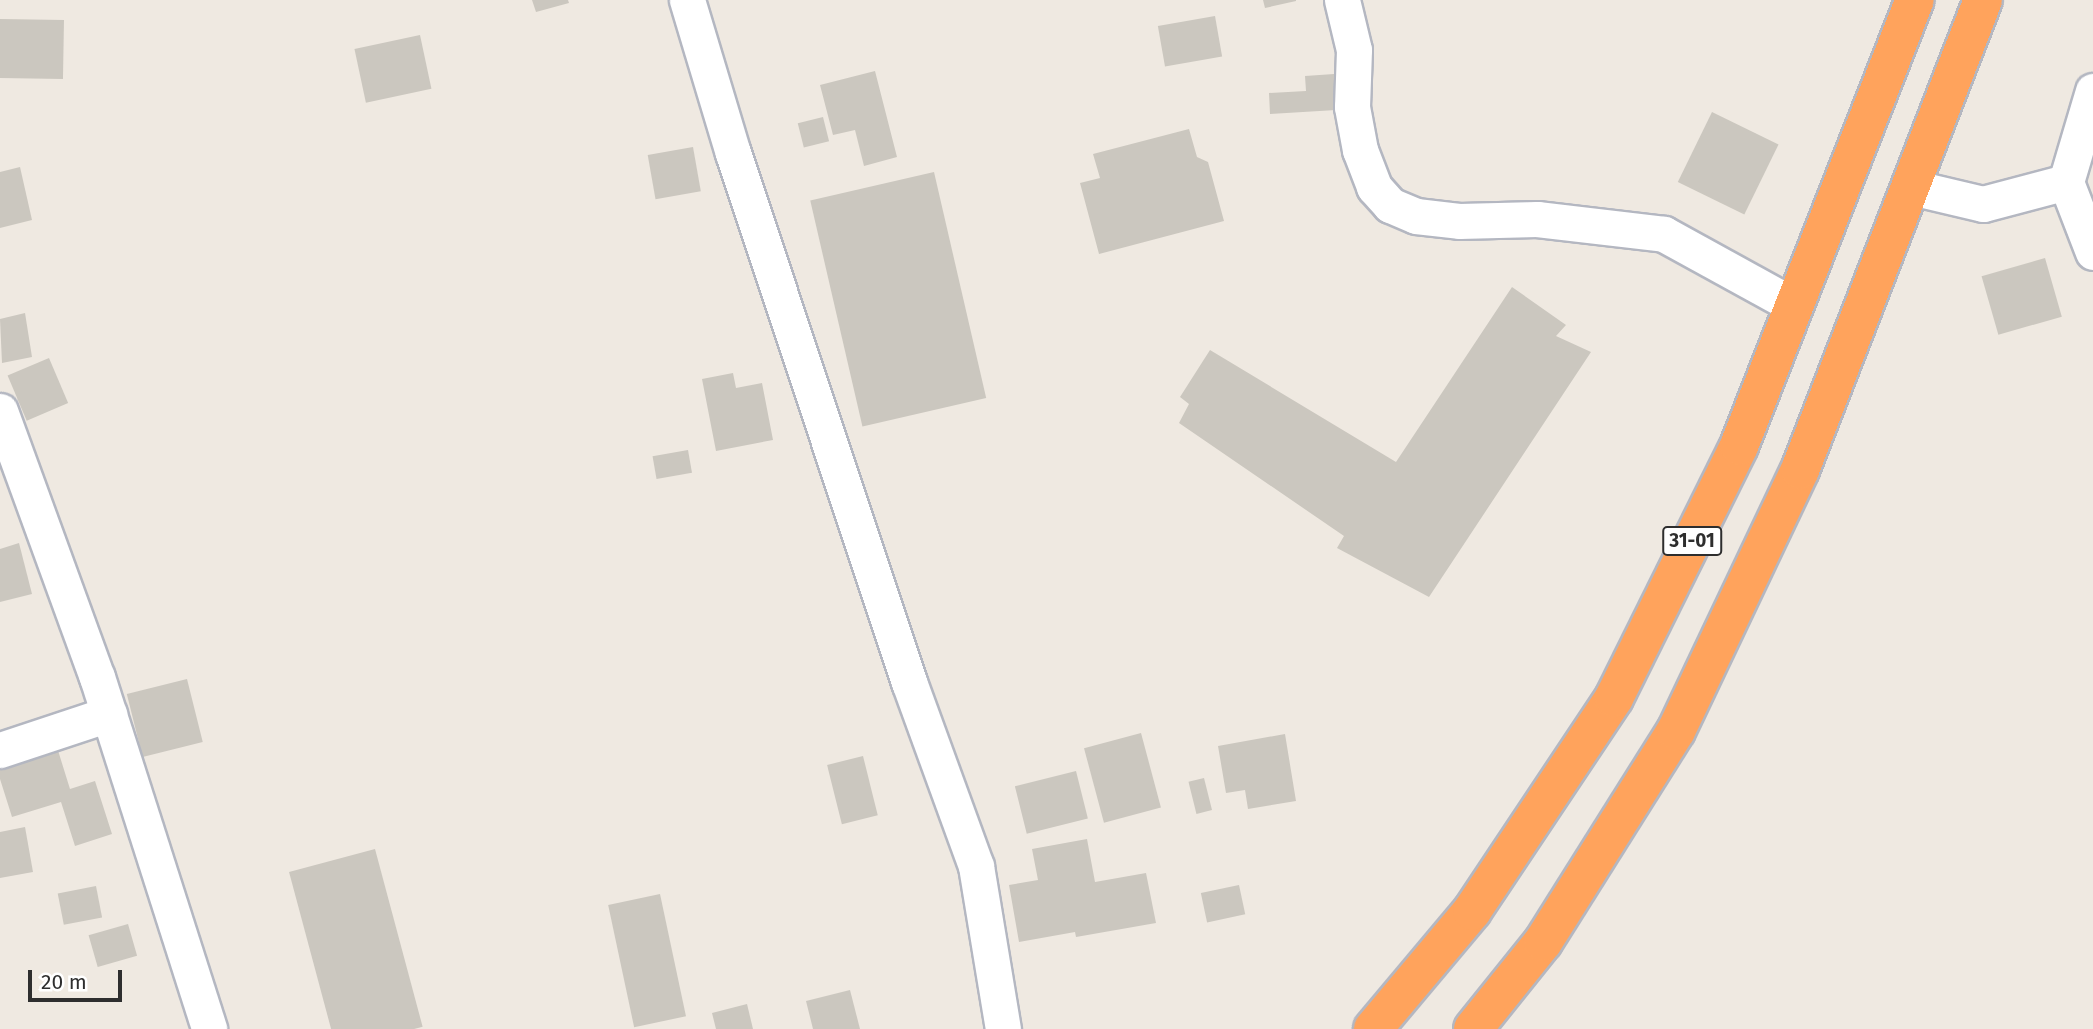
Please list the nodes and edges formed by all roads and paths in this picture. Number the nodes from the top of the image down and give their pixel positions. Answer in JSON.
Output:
{"nodes":[{"id":1,"x":688,"y":0,"type":"edge"},
{"id":2,"x":1342,"y":0,"type":"edge"},
{"id":3,"x":1914,"y":0,"type":"edge"},
{"id":4,"x":1983,"y":0,"type":"edge"},
{"id":5,"x":2093,"y":90,"type":"edge"},
{"id":6,"x":2066,"y":182,"type":"junction"},
{"id":7,"x":1910,"y":187,"type":"junction"},
{"id":8,"x":2093,"y":252,"type":"edge"},
{"id":9,"x":1795,"y":306,"type":"junction"},
{"id":10,"x":0,"y":411,"type":"edge"},
{"id":11,"x":109,"y":714,"type":"junction"},
{"id":12,"x":0,"y":750,"type":"edge"},
{"id":13,"x":209,"y":1029,"type":"edge"},
{"id":14,"x":1003,"y":1029,"type":"edge"},
{"id":15,"x":1373,"y":1029,"type":"edge"},
{"id":16,"x":1473,"y":1029,"type":"edge"}],
"edges":[{"from":1,"to":14,"type":"street"},
{"from":2,"to":9,"type":"street"},
{"from":3,"to":9,"type":"highway","number":"31-01"},
{"from":4,"to":7,"type":"highway"},
{"from":5,"to":6,"type":"street"},
{"from":6,"to":7,"type":"street"},
{"from":6,"to":8,"type":"street"},
{"from":7,"to":16,"type":"highway"},
{"from":9,"to":15,"type":"highway","number":"31-01"},
{"from":10,"to":11,"type":"street"},
{"from":11,"to":12,"type":"street"},
{"from":11,"to":13,"type":"street"}]}
